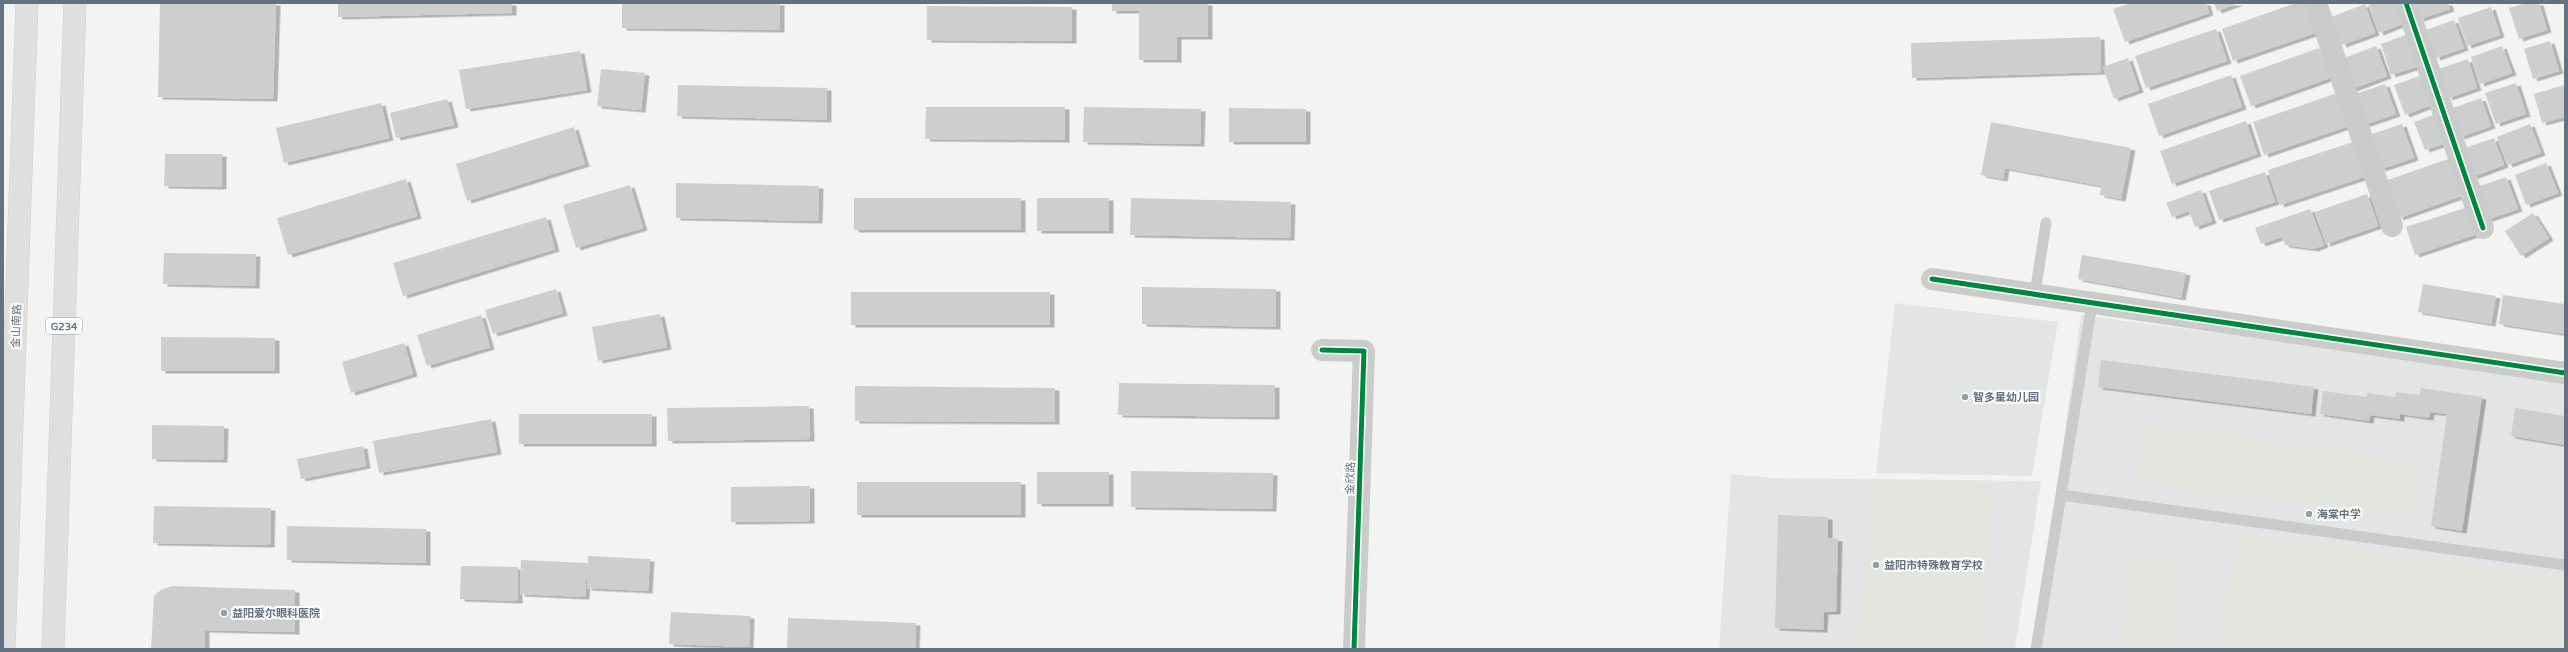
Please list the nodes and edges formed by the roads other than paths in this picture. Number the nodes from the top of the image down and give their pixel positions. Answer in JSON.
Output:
{"nodes":[{"id":1,"x":27,"y":3,"type":"edge"},
{"id":2,"x":75,"y":3,"type":"edge"},
{"id":3,"x":2316,"y":3,"type":"edge"},
{"id":4,"x":2406,"y":3,"type":"edge"},
{"id":5,"x":2046,"y":223,"type":"dead end"},
{"id":6,"x":2392,"y":226,"type":"dead end"},
{"id":7,"x":2483,"y":228,"type":"dead end"},
{"id":8,"x":1932,"y":279,"type":"dead end"},
{"id":9,"x":2035,"y":294,"type":"junction"},
{"id":10,"x":2092,"y":303,"type":"junction"},
{"id":11,"x":1322,"y":350,"type":"dead end"},
{"id":12,"x":2565,"y":372,"type":"edge"},
{"id":13,"x":6,"y":490,"type":"edge"},
{"id":14,"x":2061,"y":495,"type":"junction"},
{"id":15,"x":2565,"y":565,"type":"edge"},
{"id":16,"x":4,"y":649,"type":"edge"},
{"id":17,"x":53,"y":649,"type":"edge"},
{"id":18,"x":1354,"y":649,"type":"edge"},
{"id":19,"x":2036,"y":649,"type":"edge"}],
"edges":[{"from":1,"to":13,"type":"highway","name":"金山南路"},
{"from":2,"to":17,"type":"highway","number":"G234"},
{"from":3,"to":6,"type":"street"},
{"from":4,"to":7,"type":"street"},
{"from":5,"to":9,"type":"lane"},
{"from":8,"to":9,"type":"street"},
{"from":9,"to":10,"type":"street"},
{"from":10,"to":12,"type":"street"},
{"from":10,"to":14,"type":"lane"},
{"from":11,"to":18,"type":"street","name":"金欣路"},
{"from":13,"to":16,"type":"highway","name":"金山南路"},
{"from":14,"to":15,"type":"lane"},
{"from":14,"to":19,"type":"lane"}]}
